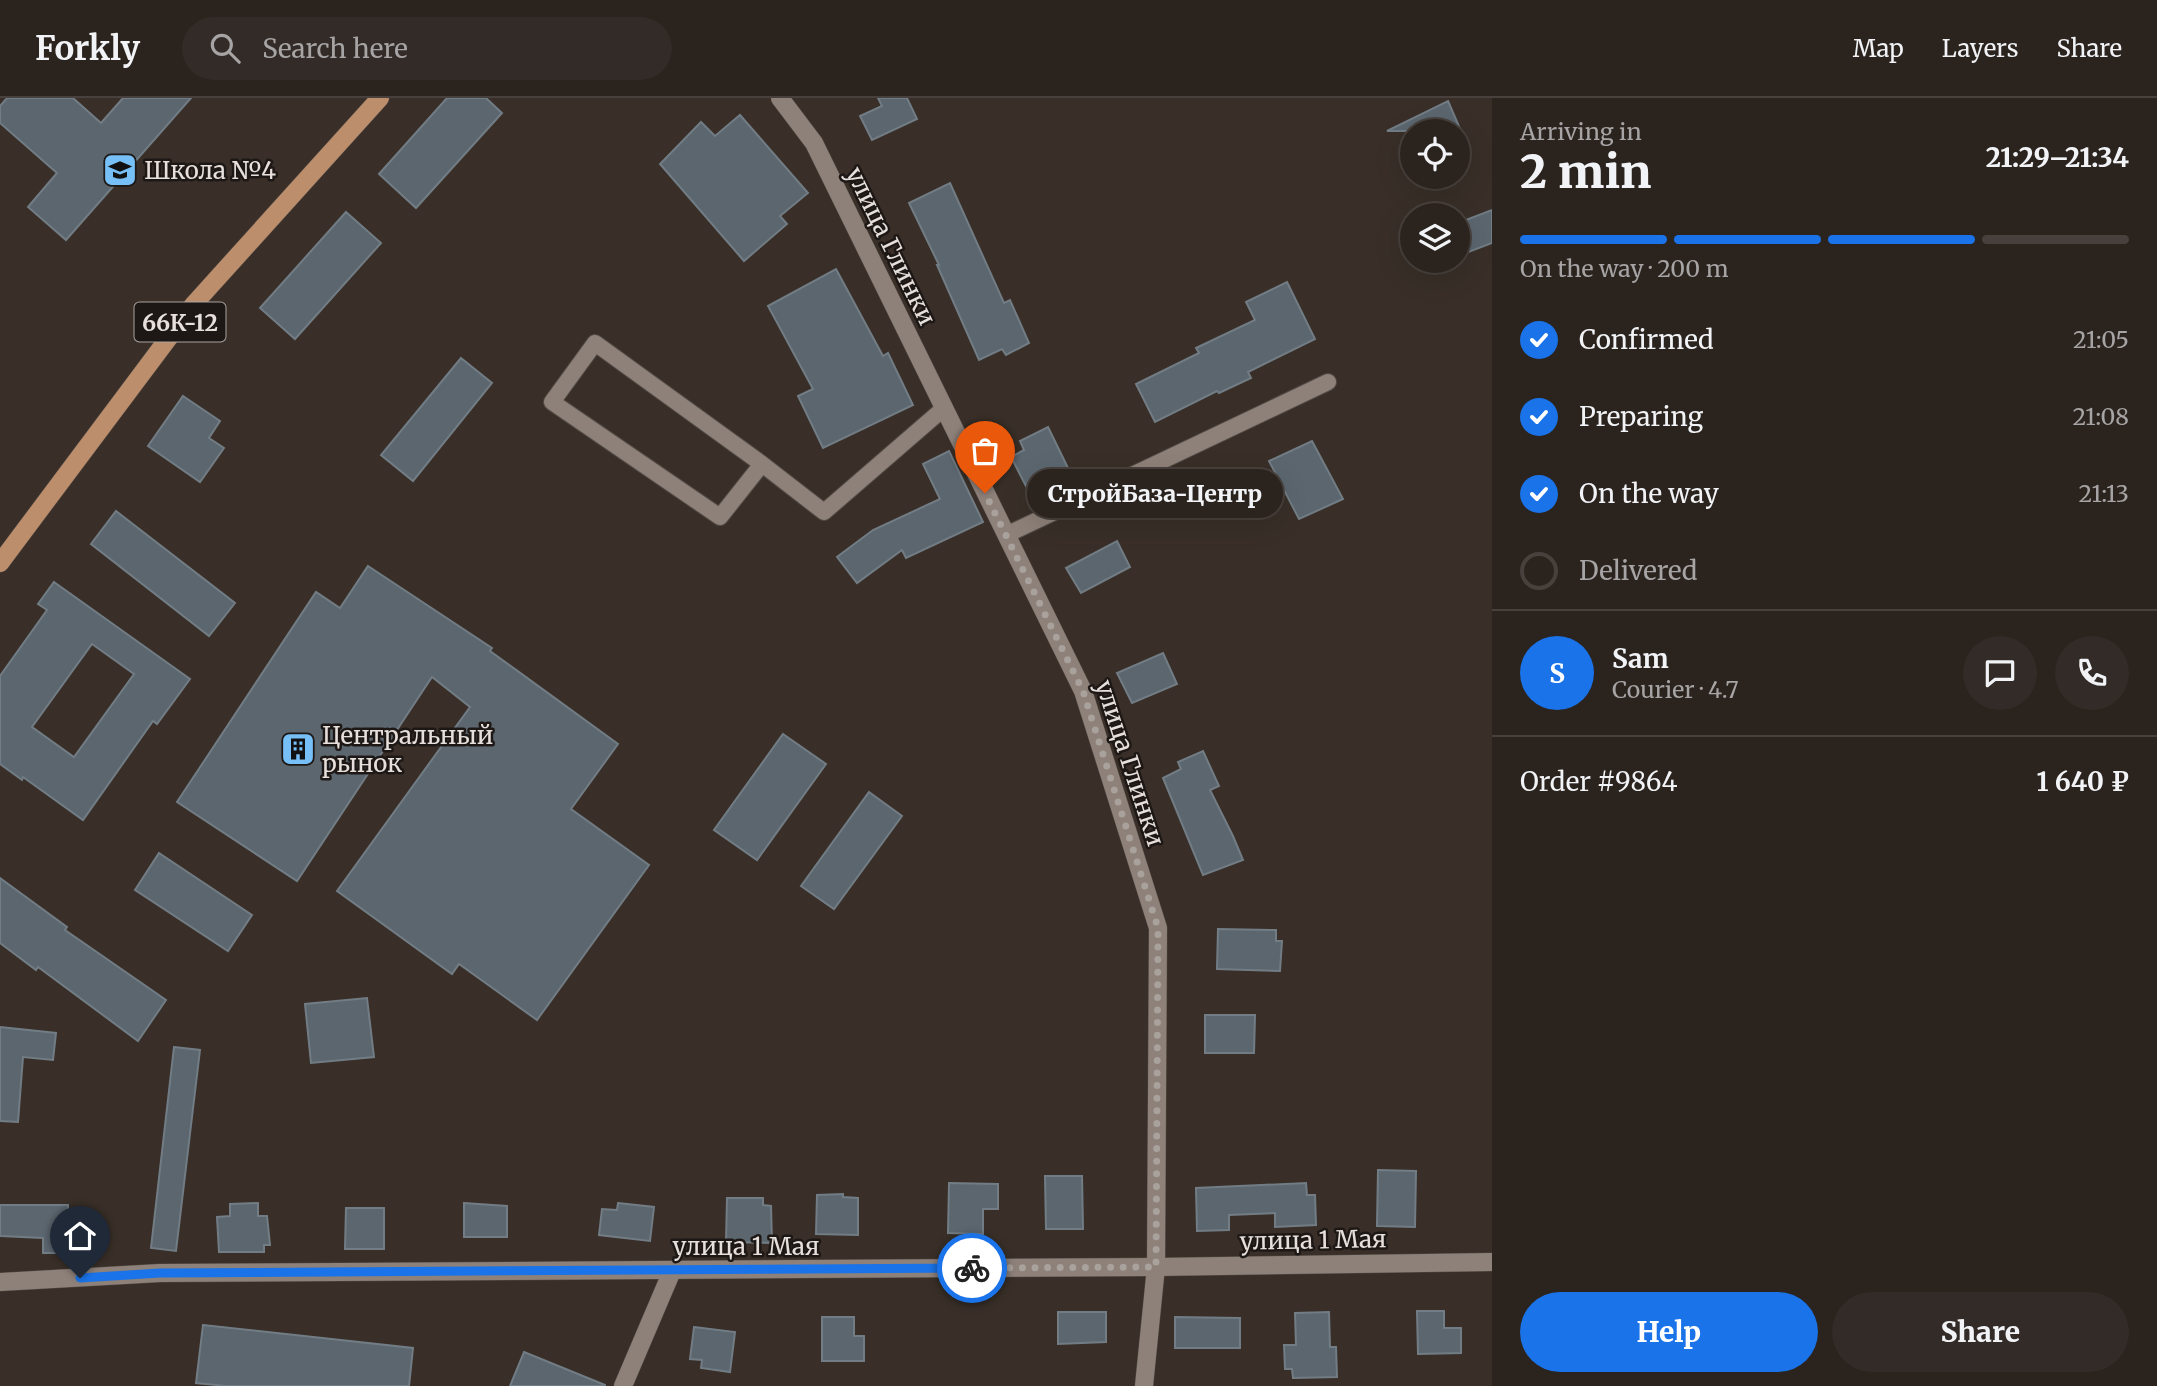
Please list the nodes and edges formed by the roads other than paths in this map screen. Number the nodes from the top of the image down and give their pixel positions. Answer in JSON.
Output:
{"nodes":[{"id":1,"x":380,"y":98,"type":"edge"},
{"id":2,"x":780,"y":98,"type":"edge"},
{"id":3,"x":1328,"y":382,"type":"dead end"},
{"id":4,"x":943,"y":409,"type":"junction"},
{"id":5,"x":762,"y":464,"type":"junction"},
{"id":6,"x":1006,"y":535,"type":"junction"},
{"id":7,"x":0,"y":563,"type":"edge"},
{"id":8,"x":1492,"y":1262,"type":"edge"},
{"id":9,"x":1156,"y":1267,"type":"junction"},
{"id":10,"x":672,"y":1271,"type":"junction"},
{"id":11,"x":0,"y":1282,"type":"edge"},
{"id":12,"x":623,"y":1386,"type":"edge"},
{"id":13,"x":1144,"y":1386,"type":"edge"}],
"edges":[{"from":1,"to":7,"type":"main road","number":"66К-12"},
{"from":2,"to":4,"type":"street","name":"улица Глинки"},
{"from":3,"to":6,"type":"lane"},
{"from":4,"to":5,"type":"lane"},
{"from":4,"to":6,"type":"street","name":"улица Глинки"},
{"from":5,"to":5,"type":"lane"},
{"from":6,"to":9,"type":"street","name":"улица Глинки"},
{"from":8,"to":9,"type":"street","name":"улица 1 Мая"},
{"from":9,"to":10,"type":"street","name":"улица 1 Мая"},
{"from":9,"to":13,"type":"street","name":"улица Глинки"},
{"from":10,"to":11,"type":"street","name":"улица 1 Мая"},
{"from":10,"to":12,"type":"street"}]}
